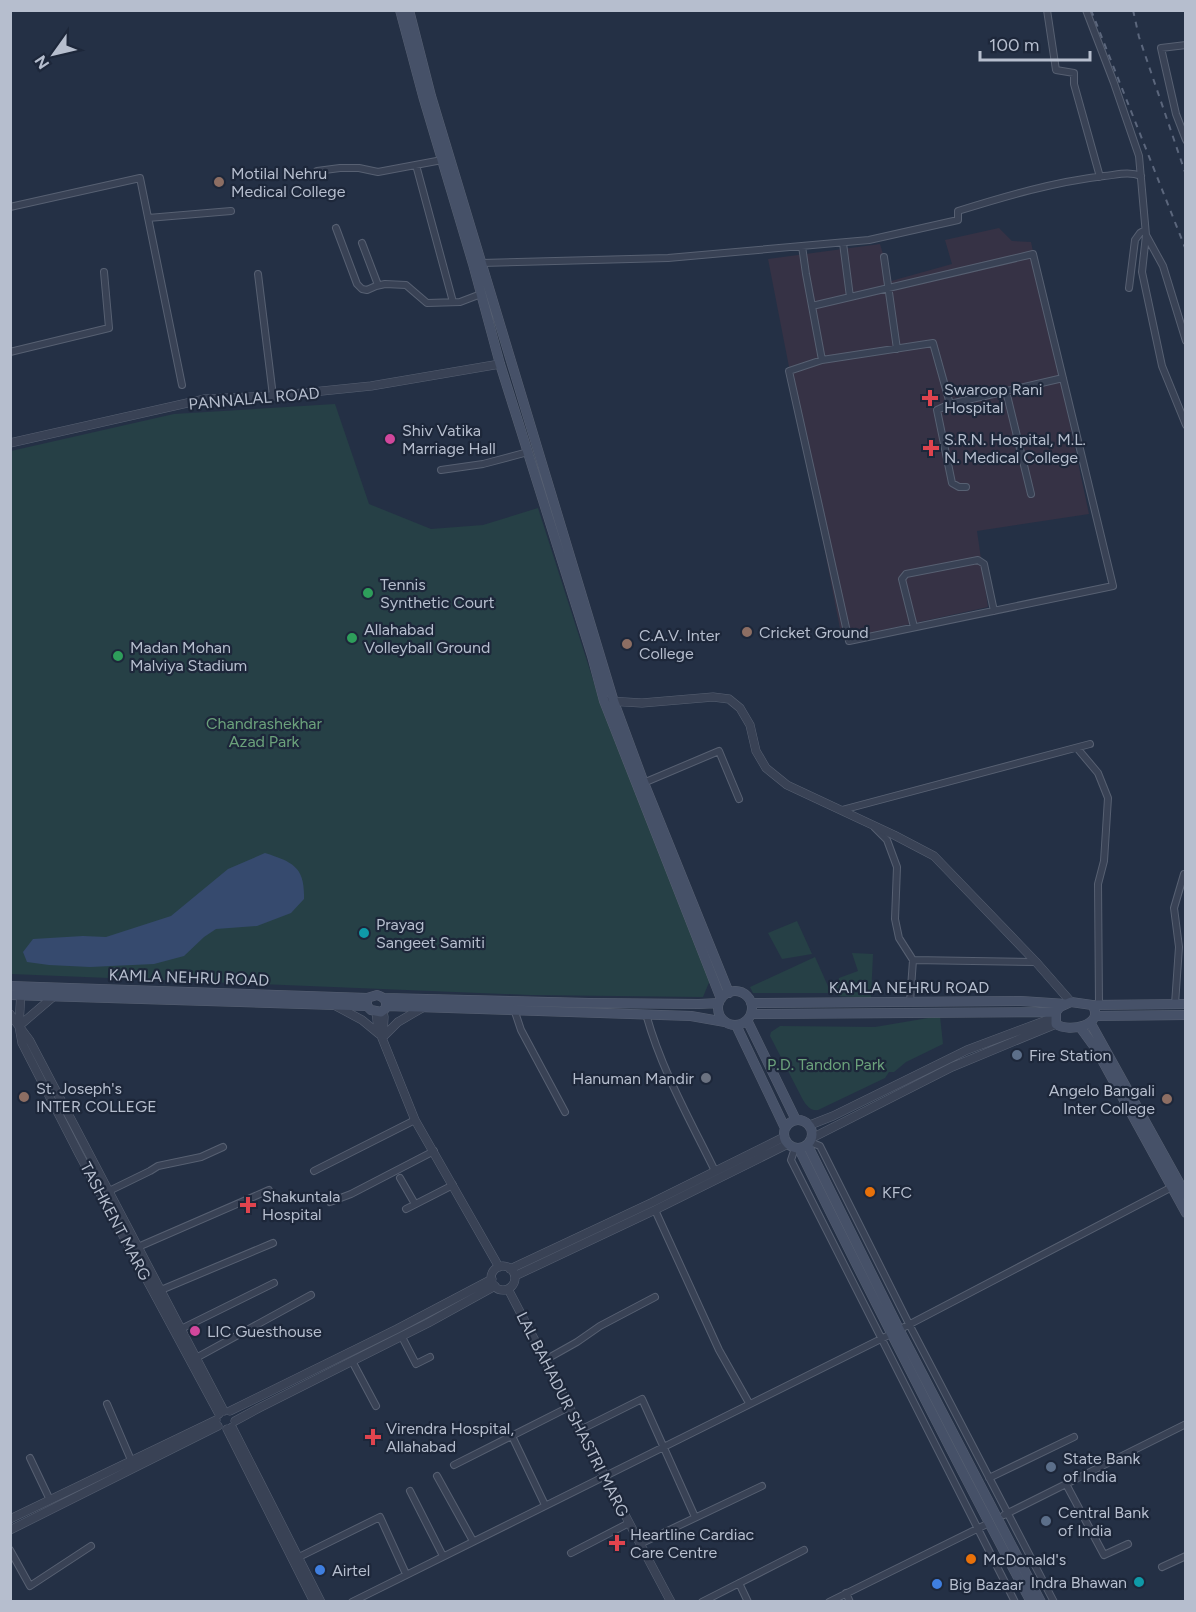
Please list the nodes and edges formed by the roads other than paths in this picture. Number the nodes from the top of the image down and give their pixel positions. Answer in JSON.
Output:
{"nodes":[{"id":1,"x":400,"y":10,"type":"edge"},
{"id":2,"x":409,"y":10,"type":"edge"},
{"id":3,"x":1047,"y":10,"type":"edge"},
{"id":4,"x":1086,"y":10,"type":"edge"},
{"id":5,"x":1185,"y":45,"type":"edge"},
{"id":6,"x":1185,"y":140,"type":"edge"},
{"id":7,"x":442,"y":160,"type":"junction"},
{"id":8,"x":416,"y":165,"type":"junction"},
{"id":9,"x":317,"y":171,"type":"dead end"},
{"id":10,"x":1140,"y":176,"type":"junction"},
{"id":11,"x":1100,"y":177,"type":"junction"},
{"id":12,"x":10,"y":207,"type":"edge"},
{"id":13,"x":231,"y":211,"type":"dead end"},
{"id":14,"x":148,"y":218,"type":"junction"},
{"id":15,"x":336,"y":228,"type":"dead end"},
{"id":16,"x":1146,"y":233,"type":"junction"},
{"id":17,"x":362,"y":243,"type":"dead end"},
{"id":18,"x":843,"y":243,"type":"junction"},
{"id":19,"x":802,"y":246,"type":"junction"},
{"id":20,"x":884,"y":257,"type":"dead end"},
{"id":21,"x":478,"y":263,"type":"junction"},
{"id":22,"x":104,"y":272,"type":"dead end"},
{"id":23,"x":258,"y":274,"type":"dead end"},
{"id":24,"x":378,"y":285,"type":"junction"},
{"id":25,"x":888,"y":288,"type":"junction"},
{"id":26,"x":1129,"y":288,"type":"dead end"},
{"id":27,"x":482,"y":294,"type":"junction"},
{"id":28,"x":850,"y":297,"type":"junction"},
{"id":29,"x":453,"y":302,"type":"junction"},
{"id":30,"x":812,"y":306,"type":"junction"},
{"id":31,"x":1185,"y":340,"type":"edge"},
{"id":32,"x":897,"y":349,"type":"junction"},
{"id":33,"x":10,"y":351,"type":"edge"},
{"id":34,"x":822,"y":360,"type":"junction"},
{"id":35,"x":500,"y":364,"type":"junction"},
{"id":36,"x":1063,"y":378,"type":"junction"},
{"id":37,"x":182,"y":385,"type":"dead end"},
{"id":38,"x":1006,"y":391,"type":"junction"},
{"id":39,"x":273,"y":396,"type":"junction"},
{"id":40,"x":950,"y":404,"type":"junction"},
{"id":41,"x":1185,"y":425,"type":"edge"},
{"id":42,"x":10,"y":443,"type":"edge"},
{"id":43,"x":528,"y":452,"type":"junction"},
{"id":44,"x":441,"y":470,"type":"dead end"},
{"id":45,"x":966,"y":487,"type":"dead end"},
{"id":46,"x":1031,"y":494,"type":"dead end"},
{"id":47,"x":994,"y":611,"type":"junction"},
{"id":48,"x":914,"y":627,"type":"junction"},
{"id":49,"x":609,"y":701,"type":"junction"},
{"id":50,"x":1090,"y":744,"type":"dead end"},
{"id":51,"x":1077,"y":747,"type":"junction"},
{"id":52,"x":641,"y":784,"type":"junction"},
{"id":53,"x":739,"y":799,"type":"dead end"},
{"id":54,"x":842,"y":810,"type":"junction"},
{"id":55,"x":872,"y":824,"type":"junction"},
{"id":56,"x":1184,"y":874,"type":"edge"},
{"id":57,"x":913,"y":960,"type":"junction"},
{"id":58,"x":1036,"y":962,"type":"junction"},
{"id":59,"x":10,"y":986,"type":"edge"},
{"id":60,"x":21,"y":991,"type":"junction"},
{"id":61,"x":10,"y":995,"type":"edge"},
{"id":62,"x":54,"y":996,"type":"junction"},
{"id":63,"x":723,"y":998,"type":"junction"},
{"id":64,"x":367,"y":1002,"type":"junction"},
{"id":65,"x":910,"y":1002,"type":"junction"},
{"id":66,"x":751,"y":1003,"type":"junction"},
{"id":67,"x":1069,"y":1003,"type":"junction"},
{"id":68,"x":1175,"y":1004,"type":"junction"},
{"id":69,"x":1185,"y":1004,"type":"edge"},
{"id":70,"x":333,"y":1005,"type":"junction"},
{"id":71,"x":1096,"y":1005,"type":"junction"},
{"id":72,"x":382,"y":1007,"type":"junction"},
{"id":73,"x":423,"y":1007,"type":"junction"},
{"id":74,"x":514,"y":1009,"type":"junction"},
{"id":75,"x":10,"y":1014,"type":"edge"},
{"id":76,"x":646,"y":1014,"type":"junction"},
{"id":77,"x":1185,"y":1015,"type":"edge"},
{"id":78,"x":749,"y":1017,"type":"junction"},
{"id":79,"x":1056,"y":1018,"type":"junction"},
{"id":80,"x":1093,"y":1019,"type":"junction"},
{"id":81,"x":725,"y":1022,"type":"junction"},
{"id":82,"x":736,"y":1025,"type":"junction"},
{"id":83,"x":19,"y":1026,"type":"junction"},
{"id":84,"x":1080,"y":1027,"type":"junction"},
{"id":85,"x":383,"y":1037,"type":"junction"},
{"id":86,"x":565,"y":1112,"type":"dead end"},
{"id":87,"x":416,"y":1120,"type":"junction"},
{"id":88,"x":796,"y":1120,"type":"junction"},
{"id":89,"x":810,"y":1125,"type":"junction"},
{"id":90,"x":798,"y":1142,"type":"junction"},
{"id":91,"x":223,"y":1147,"type":"dead end"},
{"id":92,"x":434,"y":1151,"type":"junction"},
{"id":93,"x":314,"y":1171,"type":"dead end"},
{"id":94,"x":715,"y":1171,"type":"junction"},
{"id":95,"x":400,"y":1178,"type":"dead end"},
{"id":96,"x":453,"y":1185,"type":"junction"},
{"id":97,"x":1172,"y":1187,"type":"junction"},
{"id":98,"x":269,"y":1190,"type":"dead end"},
{"id":99,"x":109,"y":1191,"type":"junction"},
{"id":100,"x":1185,"y":1195,"type":"edge"},
{"id":101,"x":330,"y":1202,"type":"dead end"},
{"id":102,"x":415,"y":1204,"type":"junction"},
{"id":103,"x":406,"y":1209,"type":"dead end"},
{"id":104,"x":656,"y":1210,"type":"junction"},
{"id":105,"x":1185,"y":1213,"type":"edge"},
{"id":106,"x":273,"y":1243,"type":"dead end"},
{"id":107,"x":138,"y":1247,"type":"junction"},
{"id":108,"x":499,"y":1268,"type":"junction"},
{"id":109,"x":512,"y":1272,"type":"junction"},
{"id":110,"x":274,"y":1283,"type":"dead end"},
{"id":111,"x":493,"y":1283,"type":"junction"},
{"id":112,"x":508,"y":1289,"type":"junction"},
{"id":113,"x":161,"y":1290,"type":"junction"},
{"id":114,"x":311,"y":1295,"type":"dead end"},
{"id":115,"x":655,"y":1297,"type":"dead end"},
{"id":116,"x":909,"y":1324,"type":"junction"},
{"id":117,"x":181,"y":1329,"type":"junction"},
{"id":118,"x":895,"y":1332,"type":"junction"},
{"id":119,"x":402,"y":1337,"type":"junction"},
{"id":120,"x":880,"y":1339,"type":"junction"},
{"id":121,"x":196,"y":1358,"type":"junction"},
{"id":122,"x":430,"y":1358,"type":"dead end"},
{"id":123,"x":545,"y":1360,"type":"junction"},
{"id":124,"x":352,"y":1361,"type":"junction"},
{"id":125,"x":749,"y":1403,"type":"junction"},
{"id":126,"x":107,"y":1404,"type":"dead end"},
{"id":127,"x":376,"y":1406,"type":"dead end"},
{"id":128,"x":569,"y":1407,"type":"junction"},
{"id":129,"x":221,"y":1416,"type":"junction"},
{"id":130,"x":1185,"y":1424,"type":"edge"},
{"id":131,"x":231,"y":1426,"type":"junction"},
{"id":132,"x":582,"y":1430,"type":"junction"},
{"id":133,"x":512,"y":1436,"type":"junction"},
{"id":134,"x":1074,"y":1437,"type":"dead end"},
{"id":135,"x":663,"y":1446,"type":"junction"},
{"id":136,"x":30,"y":1458,"type":"dead end"},
{"id":137,"x":131,"y":1460,"type":"junction"},
{"id":138,"x":454,"y":1465,"type":"dead end"},
{"id":139,"x":437,"y":1476,"type":"dead end"},
{"id":140,"x":604,"y":1476,"type":"junction"},
{"id":141,"x":989,"y":1478,"type":"junction"},
{"id":142,"x":1066,"y":1484,"type":"junction"},
{"id":143,"x":762,"y":1486,"type":"dead end"},
{"id":144,"x":410,"y":1491,"type":"dead end"},
{"id":145,"x":50,"y":1500,"type":"junction"},
{"id":146,"x":545,"y":1505,"type":"junction"},
{"id":147,"x":695,"y":1517,"type":"junction"},
{"id":148,"x":998,"y":1518,"type":"junction"},
{"id":149,"x":10,"y":1519,"type":"edge"},
{"id":150,"x":629,"y":1523,"type":"junction"},
{"id":151,"x":978,"y":1528,"type":"junction"},
{"id":152,"x":10,"y":1530,"type":"edge"},
{"id":153,"x":473,"y":1541,"type":"junction"},
{"id":154,"x":640,"y":1544,"type":"junction"},
{"id":155,"x":1128,"y":1544,"type":"dead end"},
{"id":156,"x":92,"y":1546,"type":"dead end"},
{"id":157,"x":10,"y":1550,"type":"edge"},
{"id":158,"x":804,"y":1550,"type":"dead end"},
{"id":159,"x":571,"y":1553,"type":"dead end"},
{"id":160,"x":443,"y":1556,"type":"junction"},
{"id":161,"x":1185,"y":1556,"type":"edge"},
{"id":162,"x":298,"y":1557,"type":"junction"},
{"id":163,"x":1161,"y":1567,"type":"dead end"},
{"id":164,"x":406,"y":1574,"type":"junction"},
{"id":165,"x":739,"y":1583,"type":"junction"},
{"id":166,"x":846,"y":1593,"type":"junction"},
{"id":167,"x":315,"y":1602,"type":"edge"},
{"id":168,"x":321,"y":1602,"type":"edge"},
{"id":169,"x":352,"y":1602,"type":"edge"},
{"id":170,"x":671,"y":1602,"type":"edge"},
{"id":171,"x":702,"y":1602,"type":"edge"},
{"id":172,"x":748,"y":1602,"type":"edge"},
{"id":173,"x":829,"y":1602,"type":"edge"},
{"id":174,"x":850,"y":1602,"type":"edge"},
{"id":175,"x":1015,"y":1602,"type":"edge"},
{"id":176,"x":1031,"y":1602,"type":"edge"},
{"id":177,"x":1041,"y":1602,"type":"edge"},
{"id":178,"x":1054,"y":1602,"type":"edge"}],
"edges":[{"from":1,"to":7,"type":"main road"},
{"from":2,"to":21,"type":"main road"},
{"from":3,"to":11,"type":"street"},
{"from":4,"to":10,"type":"street"},
{"from":5,"to":6,"type":"street"},
{"from":7,"to":8,"type":"street"},
{"from":7,"to":21,"type":"main road"},
{"from":8,"to":9,"type":"street"},
{"from":8,"to":29,"type":"street"},
{"from":10,"to":11,"type":"street"},
{"from":10,"to":16,"type":"street"},
{"from":11,"to":18,"type":"street"},
{"from":12,"to":14,"type":"street"},
{"from":13,"to":14,"type":"street"},
{"from":14,"to":37,"type":"street"},
{"from":15,"to":24,"type":"street"},
{"from":16,"to":26,"type":"street"},
{"from":16,"to":31,"type":"street"},
{"from":16,"to":41,"type":"street"},
{"from":17,"to":24,"type":"street"},
{"from":18,"to":19,"type":"street"},
{"from":18,"to":28,"type":"street"},
{"from":19,"to":21,"type":"street"},
{"from":19,"to":30,"type":"street"},
{"from":20,"to":25,"type":"street"},
{"from":21,"to":27,"type":"main road"},
{"from":21,"to":49,"type":"main road"},
{"from":22,"to":33,"type":"street"},
{"from":23,"to":39,"type":"street"},
{"from":24,"to":29,"type":"street"},
{"from":25,"to":28,"type":"street"},
{"from":25,"to":32,"type":"street"},
{"from":25,"to":36,"type":"street"},
{"from":27,"to":29,"type":"street"},
{"from":27,"to":35,"type":"main road"},
{"from":28,"to":30,"type":"street"},
{"from":30,"to":34,"type":"street"},
{"from":32,"to":34,"type":"street"},
{"from":32,"to":40,"type":"street"},
{"from":34,"to":48,"type":"street"},
{"from":35,"to":39,"type":"street","name":"PANNALAL ROAD"},
{"from":35,"to":43,"type":"main road"},
{"from":36,"to":38,"type":"street"},
{"from":36,"to":47,"type":"street"},
{"from":38,"to":40,"type":"street"},
{"from":38,"to":46,"type":"street"},
{"from":39,"to":42,"type":"street","name":"PANNALAL ROAD"},
{"from":40,"to":45,"type":"street"},
{"from":43,"to":44,"type":"street"},
{"from":43,"to":49,"type":"main road"},
{"from":47,"to":48,"type":"street"},
{"from":47,"to":48,"type":"street"},
{"from":49,"to":52,"type":"main road"},
{"from":49,"to":54,"type":"street"},
{"from":50,"to":51,"type":"street"},
{"from":51,"to":54,"type":"street"},
{"from":51,"to":71,"type":"street"},
{"from":52,"to":53,"type":"street"},
{"from":52,"to":63,"type":"main road"},
{"from":54,"to":55,"type":"street"},
{"from":55,"to":57,"type":"street"},
{"from":55,"to":58,"type":"street"},
{"from":56,"to":68,"type":"street"},
{"from":57,"to":58,"type":"street"},
{"from":57,"to":65,"type":"street"},
{"from":58,"to":67,"type":"street"},
{"from":59,"to":60,"type":"main road","name":"KAMLA NEHRU ROAD"},
{"from":60,"to":61,"type":"main road","name":"KAMLA NEHRU ROAD"},
{"from":60,"to":62,"type":"main road","name":"KAMLA NEHRU ROAD"},
{"from":60,"to":64,"type":"main road","name":"KAMLA NEHRU ROAD"},
{"from":60,"to":83,"type":"street","name":"TASHKENT MARG"},
{"from":62,"to":70,"type":"main road","name":"KAMLA NEHRU ROAD"},
{"from":62,"to":83,"type":"street"},
{"from":63,"to":66,"type":"main road"},
{"from":63,"to":72,"type":"main road"},
{"from":63,"to":81,"type":"main road"},
{"from":64,"to":70,"type":"main road","name":"KAMLA NEHRU ROAD"},
{"from":64,"to":72,"type":"main road"},
{"from":64,"to":72,"type":"main road"},
{"from":65,"to":66,"type":"main road","name":"KAMLA NEHRU ROAD"},
{"from":65,"to":67,"type":"main road","name":"KAMLA NEHRU ROAD"},
{"from":66,"to":78,"type":"main road"},
{"from":67,"to":71,"type":"main road","name":"KAMLA NEHRU ROAD"},
{"from":67,"to":79,"type":"main road"},
{"from":68,"to":69,"type":"main road"},
{"from":68,"to":71,"type":"main road"},
{"from":70,"to":85,"type":"street"},
{"from":71,"to":80,"type":"main road"},
{"from":72,"to":73,"type":"main road"},
{"from":72,"to":85,"type":"street"},
{"from":73,"to":74,"type":"main road"},
{"from":73,"to":85,"type":"street"},
{"from":74,"to":76,"type":"main road"},
{"from":74,"to":86,"type":"street"},
{"from":75,"to":83,"type":"street"},
{"from":76,"to":81,"type":"main road"},
{"from":76,"to":94,"type":"street"},
{"from":77,"to":80,"type":"main road"},
{"from":78,"to":79,"type":"main road","name":"KAMLA NEHRU ROAD"},
{"from":78,"to":82,"type":"main road"},
{"from":78,"to":88,"type":"main road"},
{"from":79,"to":84,"type":"main road","name":"KAMLA NEHRU ROAD"},
{"from":79,"to":89,"type":"street"},
{"from":79,"to":90,"type":"street"},
{"from":80,"to":84,"type":"main road"},
{"from":80,"to":100,"type":"main road"},
{"from":81,"to":82,"type":"main road"},
{"from":82,"to":90,"type":"main road"},
{"from":83,"to":99,"type":"street","name":"TASHKENT MARG"},
{"from":83,"to":129,"type":"street","name":"TASHKENT MARG"},
{"from":84,"to":97,"type":"main road"},
{"from":85,"to":87,"type":"street"},
{"from":87,"to":92,"type":"street"},
{"from":87,"to":93,"type":"street"},
{"from":88,"to":89,"type":"main road"},
{"from":88,"to":90,"type":"main road"},
{"from":89,"to":90,"type":"main road"},
{"from":90,"to":94,"type":"street"},
{"from":90,"to":104,"type":"street"},
{"from":90,"to":116,"type":"street"},
{"from":90,"to":118,"type":"main road"},
{"from":90,"to":120,"type":"street"},
{"from":91,"to":99,"type":"street"},
{"from":92,"to":96,"type":"street"},
{"from":92,"to":101,"type":"street"},
{"from":94,"to":109,"type":"street"},
{"from":95,"to":102,"type":"street"},
{"from":96,"to":102,"type":"street"},
{"from":96,"to":108,"type":"street"},
{"from":97,"to":105,"type":"main road"},
{"from":97,"to":116,"type":"street"},
{"from":98,"to":107,"type":"street"},
{"from":99,"to":107,"type":"street","name":"TASHKENT MARG"},
{"from":102,"to":103,"type":"street"},
{"from":104,"to":109,"type":"street"},
{"from":104,"to":125,"type":"street"},
{"from":106,"to":113,"type":"street"},
{"from":107,"to":113,"type":"street","name":"TASHKENT MARG"},
{"from":108,"to":109,"type":"street"},
{"from":108,"to":111,"type":"street"},
{"from":109,"to":112,"type":"street"},
{"from":110,"to":117,"type":"street"},
{"from":111,"to":112,"type":"street"},
{"from":111,"to":119,"type":"street"},
{"from":111,"to":129,"type":"street"},
{"from":112,"to":123,"type":"street","name":"LAL BAHADUR SHASTRI MARG"},
{"from":113,"to":117,"type":"street","name":"TASHKENT MARG"},
{"from":114,"to":121,"type":"street"},
{"from":115,"to":123,"type":"street"},
{"from":116,"to":118,"type":"street"},
{"from":116,"to":141,"type":"street"},
{"from":117,"to":121,"type":"street","name":"TASHKENT MARG"},
{"from":118,"to":120,"type":"street"},
{"from":118,"to":148,"type":"main road"},
{"from":119,"to":122,"type":"street"},
{"from":119,"to":124,"type":"street"},
{"from":120,"to":125,"type":"street"},
{"from":120,"to":151,"type":"street"},
{"from":121,"to":129,"type":"street","name":"TASHKENT MARG"},
{"from":123,"to":128,"type":"street","name":"LAL BAHADUR SHASTRI MARG"},
{"from":124,"to":127,"type":"street"},
{"from":124,"to":131,"type":"street"},
{"from":125,"to":135,"type":"street"},
{"from":126,"to":137,"type":"street"},
{"from":128,"to":132,"type":"street","name":"LAL BAHADUR SHASTRI MARG"},
{"from":128,"to":133,"type":"street"},
{"from":129,"to":131,"type":"street"},
{"from":129,"to":131,"type":"street"},
{"from":129,"to":137,"type":"street"},
{"from":129,"to":152,"type":"street"},
{"from":130,"to":142,"type":"street"},
{"from":131,"to":162,"type":"street"},
{"from":131,"to":167,"type":"street"},
{"from":132,"to":135,"type":"street"},
{"from":132,"to":140,"type":"street","name":"LAL BAHADUR SHASTRI MARG"},
{"from":133,"to":138,"type":"street"},
{"from":133,"to":146,"type":"street"},
{"from":134,"to":141,"type":"street"},
{"from":135,"to":140,"type":"street"},
{"from":135,"to":147,"type":"street"},
{"from":136,"to":145,"type":"street"},
{"from":137,"to":145,"type":"street"},
{"from":139,"to":153,"type":"street"},
{"from":140,"to":146,"type":"street"},
{"from":140,"to":150,"type":"street","name":"LAL BAHADUR SHASTRI MARG"},
{"from":141,"to":148,"type":"street"},
{"from":142,"to":148,"type":"street"},
{"from":142,"to":155,"type":"street"},
{"from":143,"to":147,"type":"street"},
{"from":144,"to":160,"type":"street"},
{"from":145,"to":149,"type":"street"},
{"from":146,"to":153,"type":"street"},
{"from":147,"to":154,"type":"street"},
{"from":148,"to":151,"type":"street"},
{"from":148,"to":176,"type":"main road"},
{"from":148,"to":177,"type":"main road"},
{"from":148,"to":178,"type":"street"},
{"from":150,"to":154,"type":"street","name":"LAL BAHADUR SHASTRI MARG"},
{"from":150,"to":159,"type":"street"},
{"from":151,"to":166,"type":"street"},
{"from":151,"to":175,"type":"street"},
{"from":153,"to":160,"type":"street"},
{"from":154,"to":170,"type":"street","name":"LAL BAHADUR SHASTRI MARG"},
{"from":156,"to":157,"type":"street"},
{"from":158,"to":165,"type":"street"},
{"from":160,"to":164,"type":"street"},
{"from":161,"to":163,"type":"street"},
{"from":162,"to":164,"type":"street"},
{"from":162,"to":168,"type":"street"},
{"from":164,"to":169,"type":"street"},
{"from":165,"to":171,"type":"street"},
{"from":165,"to":172,"type":"street"},
{"from":166,"to":173,"type":"street"},
{"from":166,"to":174,"type":"street"}]}
